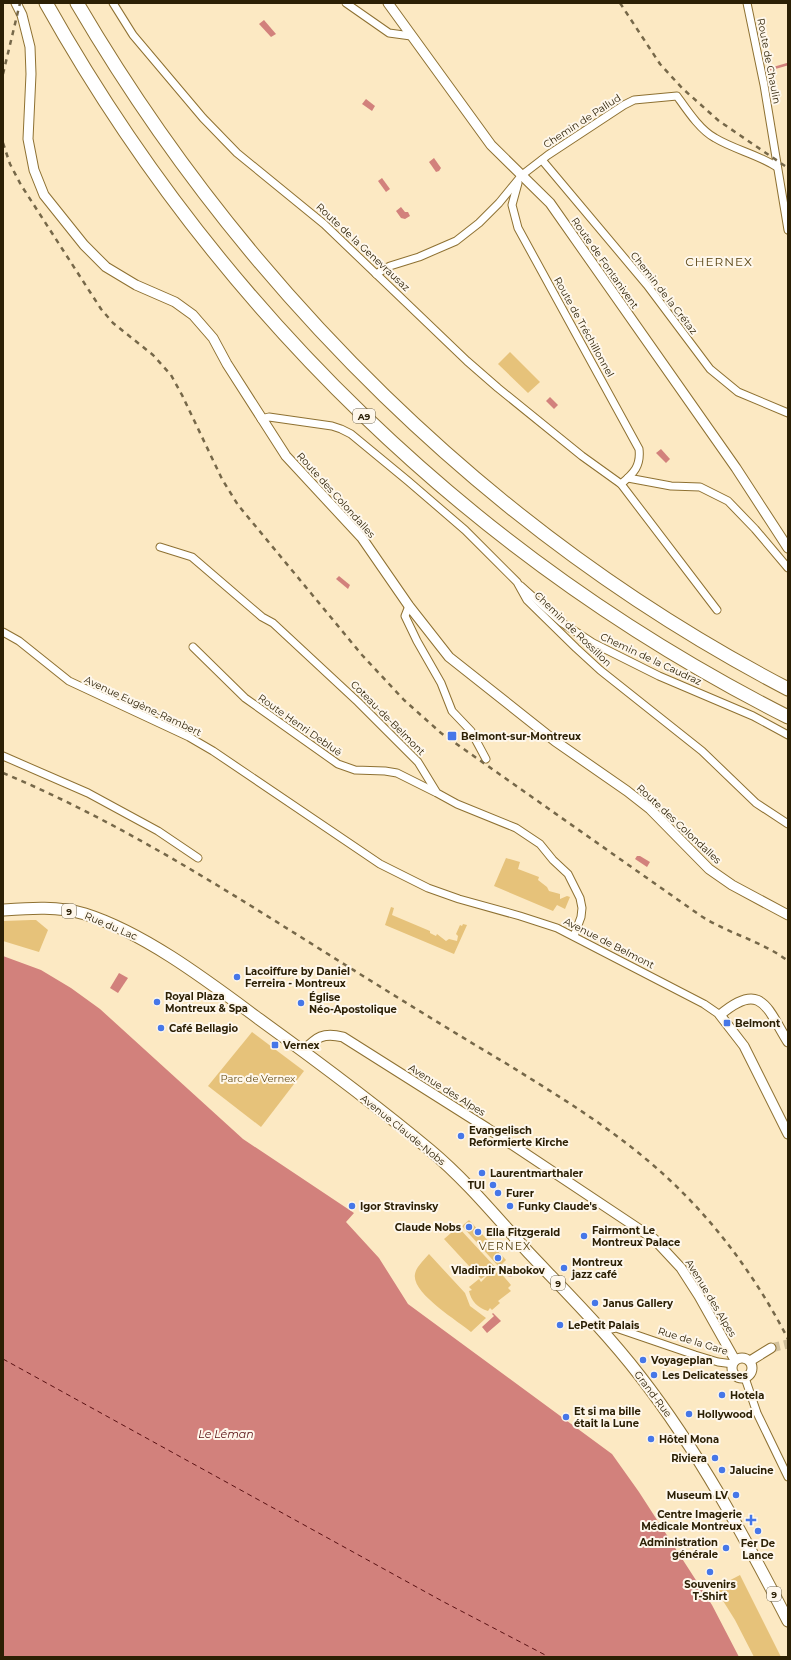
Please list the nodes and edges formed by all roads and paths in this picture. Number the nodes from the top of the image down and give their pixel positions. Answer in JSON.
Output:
{"nodes":[{"id":1,"x":16,"y":3,"type":"edge"},
{"id":2,"x":46,"y":3,"type":"edge"},
{"id":3,"x":77,"y":3,"type":"edge"},
{"id":4,"x":113,"y":3,"type":"edge"},
{"id":5,"x":346,"y":3,"type":"edge"},
{"id":6,"x":388,"y":3,"type":"edge"},
{"id":7,"x":747,"y":3,"type":"edge"},
{"id":8,"x":411,"y":36,"type":"junction"},
{"id":9,"x":542,"y":160,"type":"junction"},
{"id":10,"x":778,"y":169,"type":"junction"},
{"id":11,"x":522,"y":175,"type":"junction"},
{"id":12,"x":788,"y":230,"type":"edge"},
{"id":13,"x":376,"y":274,"type":"junction"},
{"id":14,"x":788,"y":412,"type":"edge"},
{"id":15,"x":261,"y":419,"type":"junction"},
{"id":16,"x":628,"y":478,"type":"junction"},
{"id":17,"x":621,"y":484,"type":"junction"},
{"id":18,"x":160,"y":547,"type":"dead end"},
{"id":19,"x":788,"y":548,"type":"edge"},
{"id":20,"x":788,"y":568,"type":"edge"},
{"id":21,"x":517,"y":582,"type":"junction"},
{"id":22,"x":409,"y":606,"type":"junction"},
{"id":23,"x":717,"y":610,"type":"dead end"},
{"id":24,"x":3,"y":632,"type":"edge"},
{"id":25,"x":193,"y":646,"type":"dead end"},
{"id":26,"x":788,"y":689,"type":"edge"},
{"id":27,"x":788,"y":717,"type":"edge"},
{"id":28,"x":788,"y":735,"type":"edge"},
{"id":29,"x":3,"y":756,"type":"edge"},
{"id":30,"x":486,"y":759,"type":"dead end"},
{"id":31,"x":437,"y":793,"type":"junction"},
{"id":32,"x":316,"y":822,"type":"joint"},
{"id":33,"x":788,"y":824,"type":"edge"},
{"id":34,"x":198,"y":858,"type":"dead end"},
{"id":35,"x":3,"y":910,"type":"edge"},
{"id":36,"x":788,"y":914,"type":"edge"},
{"id":37,"x":574,"y":936,"type":"junction"},
{"id":38,"x":167,"y":955,"type":"joint"},
{"id":39,"x":720,"y":1015,"type":"junction"},
{"id":40,"x":788,"y":1042,"type":"edge"},
{"id":41,"x":304,"y":1051,"type":"junction"},
{"id":42,"x":788,"y":1134,"type":"edge"},
{"id":43,"x":605,"y":1334,"type":"junction"},
{"id":44,"x":772,"y":1348,"type":"tunnel mouth"},
{"id":45,"x":750,"y":1361,"type":"junction"},
{"id":46,"x":734,"y":1362,"type":"junction"},
{"id":47,"x":746,"y":1378,"type":"junction"},
{"id":48,"x":788,"y":1477,"type":"edge"},
{"id":49,"x":788,"y":1621,"type":"edge"}],
"edges":[{"from":1,"to":15,"type":"street","name":"Route des Colondalles"},
{"from":2,"to":27,"type":"highway","number":"A9"},
{"from":3,"to":26,"type":"highway"},
{"from":4,"to":13,"type":"street","name":"Route de la Genevrausaz"},
{"from":5,"to":8,"type":"street"},
{"from":6,"to":8,"type":"street","name":"Route de Fontanivent"},
{"from":7,"to":10,"type":"street","name":"Route de Chaulin"},
{"from":8,"to":11,"type":"street","name":"Route de Fontanivent"},
{"from":9,"to":10,"type":"street","name":"Chemin de Pallud"},
{"from":9,"to":11,"type":"street","name":"Chemin de Pallud"},
{"from":9,"to":14,"type":"street","name":"Chemin de la Crétaz"},
{"from":10,"to":12,"type":"street","name":"Route de Chaulin"},
{"from":11,"to":13,"type":"street","name":"Chemin de Pallud"},
{"from":11,"to":16,"type":"street","name":"Route de Tréchillonnel"},
{"from":11,"to":19,"type":"street","name":"Route de Fontanivent"},
{"from":13,"to":17,"type":"street","name":"Route de la Genevrausaz"},
{"from":15,"to":21,"type":"street","name":"Chemin de Rossillon"},
{"from":15,"to":22,"type":"street","name":"Route des Colondalles"},
{"from":16,"to":17,"type":"street","name":"Route de Tréchillonnel"},
{"from":16,"to":20,"type":"street"},
{"from":17,"to":23,"type":"street","name":"Route de la Genevrausaz"},
{"from":18,"to":31,"type":"street","name":"Coteau-de-Belmont"},
{"from":21,"to":28,"type":"street","name":"Chemin de la Caudraz"},
{"from":21,"to":33,"type":"street","name":"Chemin de Rossillon"},
{"from":22,"to":30,"type":"street"},
{"from":22,"to":36,"type":"street","name":"Route des Colondalles"},
{"from":24,"to":32,"type":"street","name":"Avenue Eugène-Rambert"},
{"from":25,"to":31,"type":"street","name":"Route Henri Debluë"},
{"from":29,"to":34,"type":"street"},
{"from":31,"to":37,"type":"street","name":"Coteau-de-Belmont"},
{"from":32,"to":37,"type":"street","name":"Avenue de Belmont"},
{"from":35,"to":38,"type":"main road","name":"Rue du Lac","number":"9"},
{"from":37,"to":39,"type":"street","name":"Avenue de Belmont"},
{"from":38,"to":41,"type":"main road","name":"Avenue Claude-Nobs","number":"9"},
{"from":39,"to":40,"type":"street"},
{"from":39,"to":42,"type":"street","name":"Avenue de Belmont"},
{"from":41,"to":43,"type":"main road","name":"Avenue Claude-Nobs","number":"9"},
{"from":41,"to":46,"type":"street","name":"Avenue des Alpes"},
{"from":43,"to":46,"type":"street","name":"Rue de la Gare"},
{"from":43,"to":49,"type":"main road","name":"Grand-Rue","number":"9"},
{"from":44,"to":45,"type":"street"},
{"from":45,"to":46,"type":"street"},
{"from":45,"to":47,"type":"street"},
{"from":46,"to":47,"type":"street"},
{"from":47,"to":48,"type":"street"}]}
